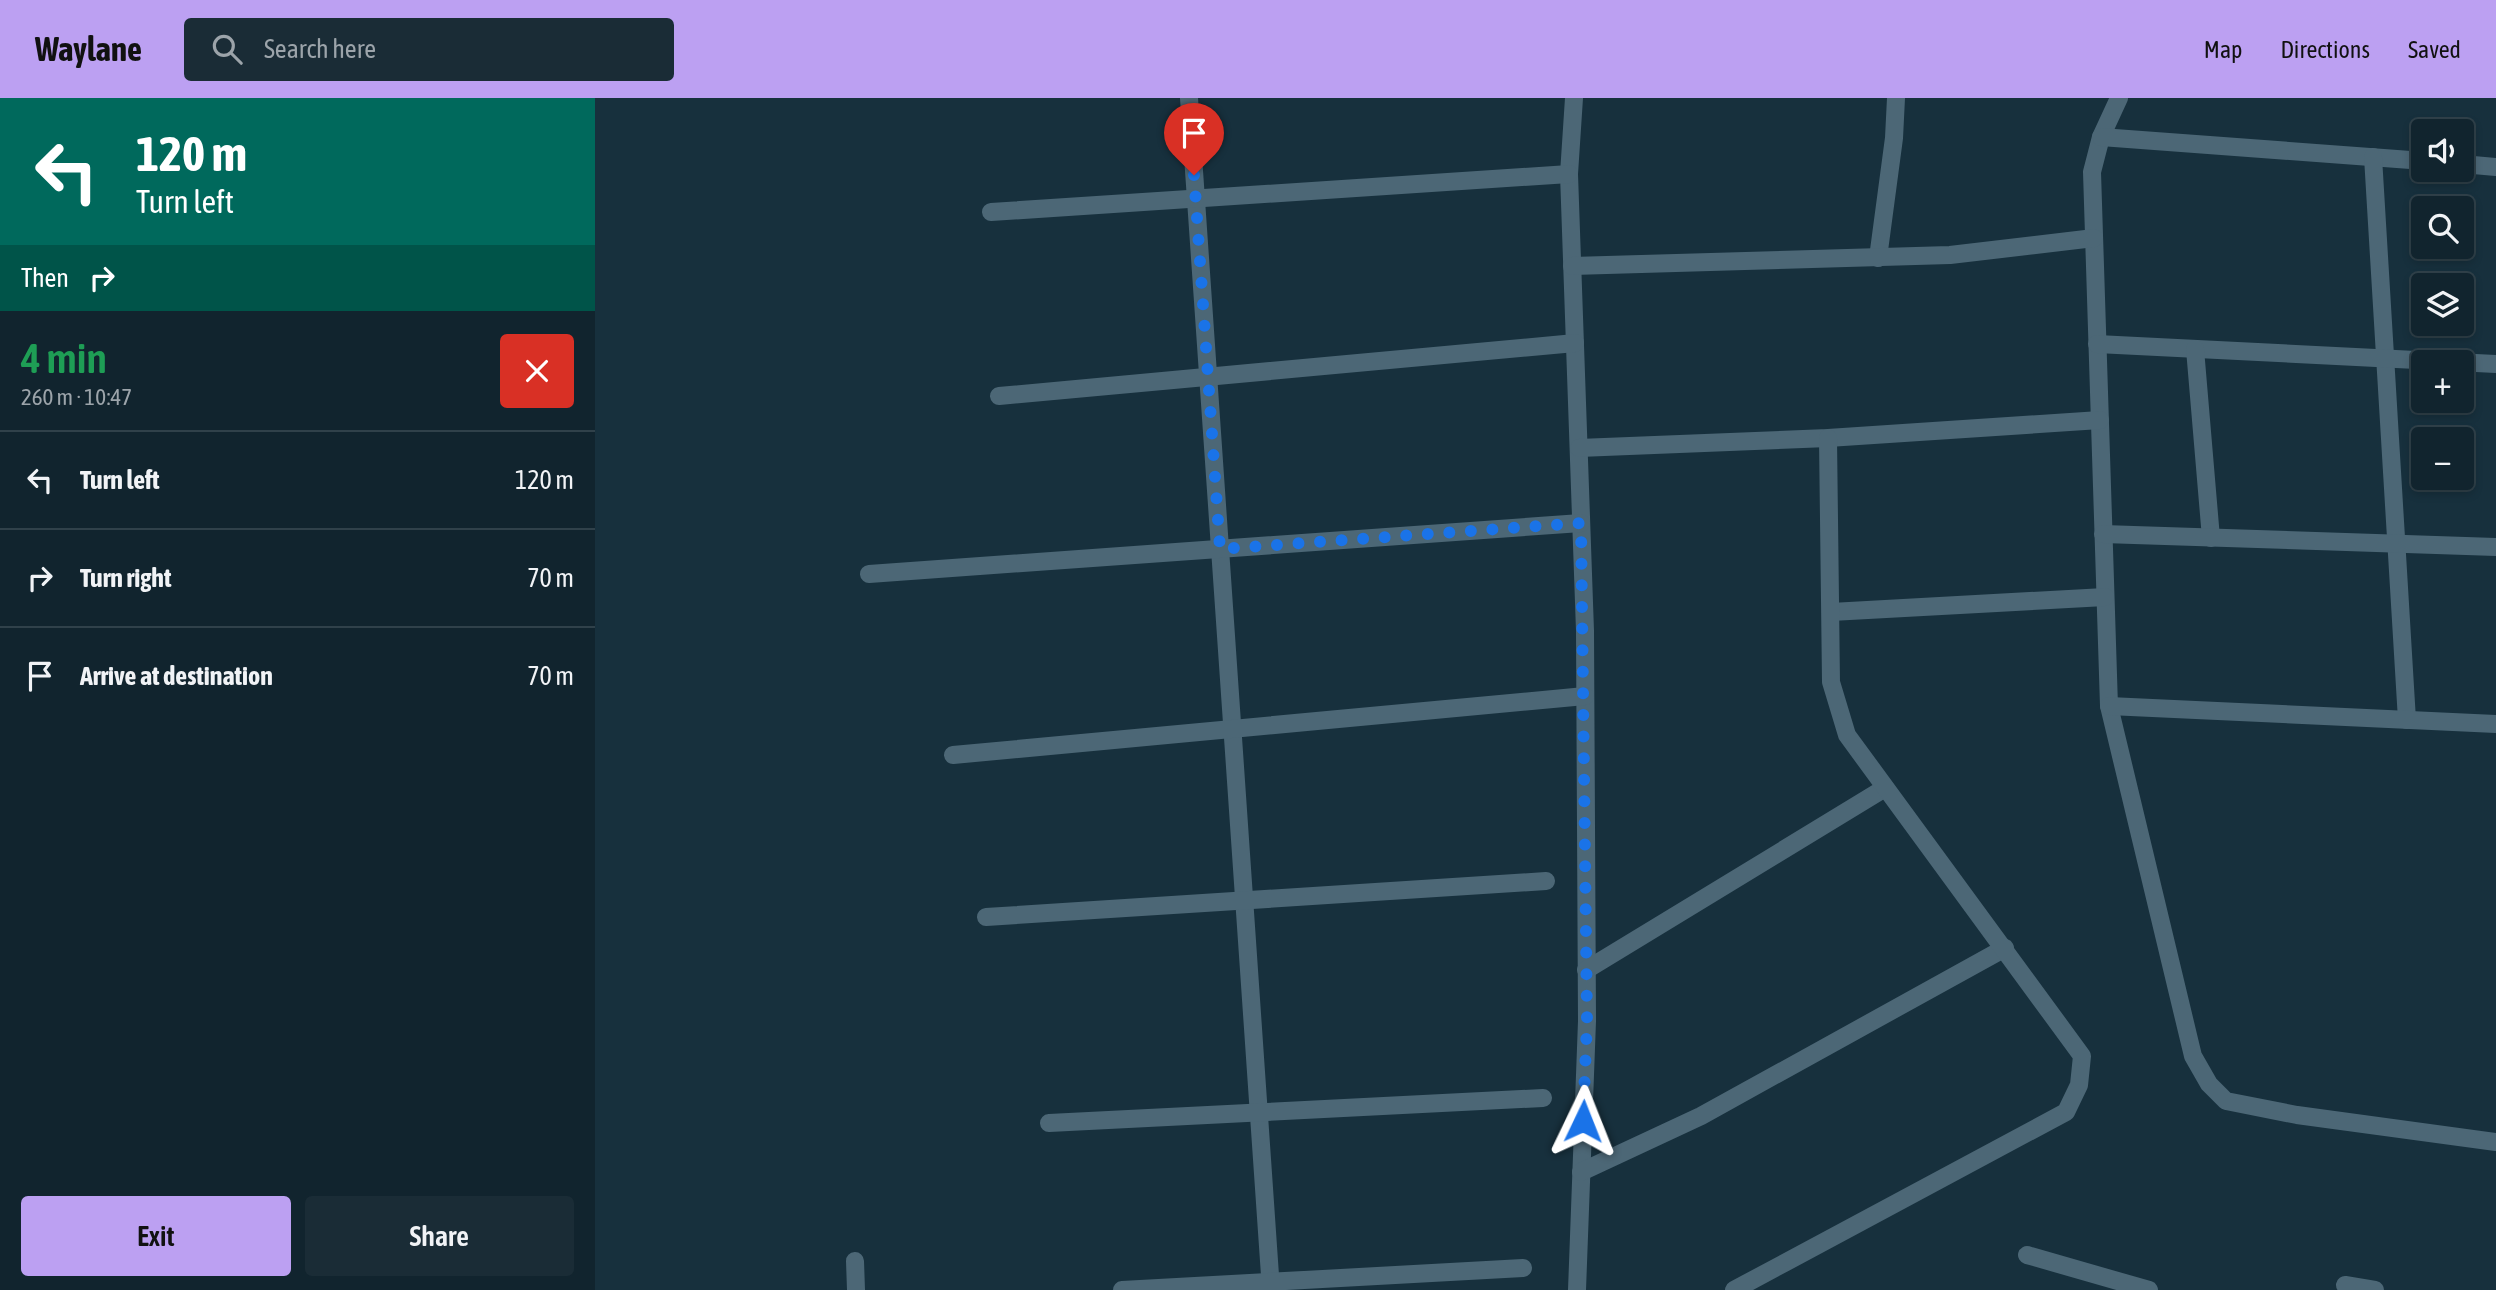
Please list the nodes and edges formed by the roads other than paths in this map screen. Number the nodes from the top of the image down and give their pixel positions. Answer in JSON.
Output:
{"nodes":[{"id":1,"x":1189,"y":98,"type":"edge"},
{"id":2,"x":1574,"y":98,"type":"edge"},
{"id":3,"x":1896,"y":98,"type":"edge"},
{"id":4,"x":2119,"y":98,"type":"edge"},
{"id":5,"x":2101,"y":137,"type":"junction"},
{"id":6,"x":2373,"y":157,"type":"junction"},
{"id":7,"x":2411,"y":160,"type":"edge"},
{"id":8,"x":2474,"y":165,"type":"edge"},
{"id":9,"x":2496,"y":167,"type":"edge"},
{"id":10,"x":1569,"y":174,"type":"junction"},
{"id":11,"x":1196,"y":201,"type":"junction"},
{"id":12,"x":991,"y":212,"type":"dead end"},
{"id":13,"x":2094,"y":238,"type":"junction"},
{"id":14,"x":1878,"y":258,"type":"junction"},
{"id":15,"x":1572,"y":266,"type":"junction"},
{"id":16,"x":1575,"y":343,"type":"junction"},
{"id":17,"x":2097,"y":344,"type":"junction"},
{"id":18,"x":2195,"y":349,"type":"junction"},
{"id":19,"x":2385,"y":358,"type":"junction"},
{"id":20,"x":2496,"y":364,"type":"edge"},
{"id":21,"x":1208,"y":377,"type":"junction"},
{"id":22,"x":999,"y":396,"type":"dead end"},
{"id":23,"x":2100,"y":420,"type":"junction"},
{"id":24,"x":1828,"y":438,"type":"junction"},
{"id":25,"x":1579,"y":449,"type":"junction"},
{"id":26,"x":1581,"y":523,"type":"junction"},
{"id":27,"x":2103,"y":534,"type":"junction"},
{"id":28,"x":2211,"y":538,"type":"junction"},
{"id":29,"x":2397,"y":544,"type":"junction"},
{"id":30,"x":2496,"y":547,"type":"edge"},
{"id":31,"x":1220,"y":549,"type":"junction"},
{"id":32,"x":869,"y":574,"type":"dead end"},
{"id":33,"x":2105,"y":597,"type":"junction"},
{"id":34,"x":1831,"y":612,"type":"junction"},
{"id":35,"x":1585,"y":696,"type":"junction"},
{"id":36,"x":2109,"y":706,"type":"junction"},
{"id":37,"x":2407,"y":720,"type":"junction"},
{"id":38,"x":2496,"y":724,"type":"edge"},
{"id":39,"x":1232,"y":729,"type":"junction"},
{"id":40,"x":953,"y":755,"type":"dead end"},
{"id":41,"x":1885,"y":788,"type":"junction"},
{"id":42,"x":1546,"y":881,"type":"dead end"},
{"id":43,"x":1244,"y":901,"type":"junction"},
{"id":44,"x":986,"y":916,"type":"dead end"},
{"id":45,"x":2005,"y":948,"type":"junction"},
{"id":46,"x":1586,"y":970,"type":"junction"},
{"id":47,"x":1543,"y":1098,"type":"dead end"},
{"id":48,"x":1258,"y":1112,"type":"junction"},
{"id":49,"x":1049,"y":1123,"type":"dead end"},
{"id":50,"x":2496,"y":1142,"type":"edge"},
{"id":51,"x":1581,"y":1172,"type":"junction"},
{"id":52,"x":2027,"y":1255,"type":"dead end"},
{"id":53,"x":855,"y":1261,"type":"dead end"},
{"id":54,"x":1523,"y":1268,"type":"dead end"},
{"id":55,"x":2345,"y":1285,"type":"dead end"},
{"id":56,"x":1270,"y":1286,"type":"edge"},
{"id":57,"x":2140,"y":1289,"type":"edge"},
{"id":58,"x":856,"y":1290,"type":"edge"},
{"id":59,"x":1122,"y":1290,"type":"edge"},
{"id":60,"x":1577,"y":1290,"type":"edge"},
{"id":61,"x":1734,"y":1290,"type":"edge"},
{"id":62,"x":2375,"y":1290,"type":"edge"}],
"edges":[{"from":1,"to":11,"type":"street"},
{"from":2,"to":10,"type":"street"},
{"from":3,"to":14,"type":"street"},
{"from":4,"to":5,"type":"street"},
{"from":5,"to":6,"type":"street"},
{"from":5,"to":13,"type":"street"},
{"from":6,"to":7,"type":"street"},
{"from":6,"to":19,"type":"street"},
{"from":8,"to":9,"type":"street"},
{"from":10,"to":11,"type":"street"},
{"from":10,"to":15,"type":"street"},
{"from":11,"to":12,"type":"street"},
{"from":11,"to":21,"type":"street"},
{"from":13,"to":14,"type":"street"},
{"from":13,"to":17,"type":"street"},
{"from":14,"to":15,"type":"street"},
{"from":15,"to":16,"type":"street"},
{"from":16,"to":21,"type":"street"},
{"from":16,"to":25,"type":"street"},
{"from":17,"to":18,"type":"street"},
{"from":17,"to":23,"type":"street"},
{"from":18,"to":19,"type":"street"},
{"from":18,"to":28,"type":"street"},
{"from":19,"to":20,"type":"street"},
{"from":19,"to":29,"type":"street"},
{"from":21,"to":22,"type":"street"},
{"from":21,"to":31,"type":"street"},
{"from":23,"to":24,"type":"street"},
{"from":23,"to":27,"type":"street"},
{"from":24,"to":25,"type":"street"},
{"from":24,"to":34,"type":"street"},
{"from":25,"to":26,"type":"street"},
{"from":26,"to":31,"type":"street"},
{"from":26,"to":35,"type":"street"},
{"from":27,"to":28,"type":"street"},
{"from":27,"to":33,"type":"street"},
{"from":28,"to":29,"type":"street"},
{"from":29,"to":30,"type":"street"},
{"from":29,"to":37,"type":"street"},
{"from":31,"to":32,"type":"street"},
{"from":31,"to":39,"type":"street"},
{"from":33,"to":34,"type":"street"},
{"from":33,"to":36,"type":"street"},
{"from":34,"to":41,"type":"street"},
{"from":35,"to":39,"type":"street"},
{"from":35,"to":46,"type":"street"},
{"from":36,"to":37,"type":"street"},
{"from":36,"to":50,"type":"street"},
{"from":37,"to":38,"type":"street"},
{"from":39,"to":40,"type":"street"},
{"from":39,"to":43,"type":"street"},
{"from":41,"to":45,"type":"street"},
{"from":41,"to":46,"type":"street"},
{"from":42,"to":43,"type":"street"},
{"from":43,"to":44,"type":"street"},
{"from":43,"to":48,"type":"street"},
{"from":45,"to":51,"type":"street"},
{"from":45,"to":61,"type":"street"},
{"from":46,"to":51,"type":"street"},
{"from":47,"to":48,"type":"street"},
{"from":48,"to":49,"type":"street"},
{"from":48,"to":56,"type":"street"},
{"from":51,"to":60,"type":"street"},
{"from":52,"to":57,"type":"street"},
{"from":53,"to":58,"type":"street"},
{"from":54,"to":56,"type":"street"},
{"from":55,"to":62,"type":"street"},
{"from":56,"to":59,"type":"street"}]}
